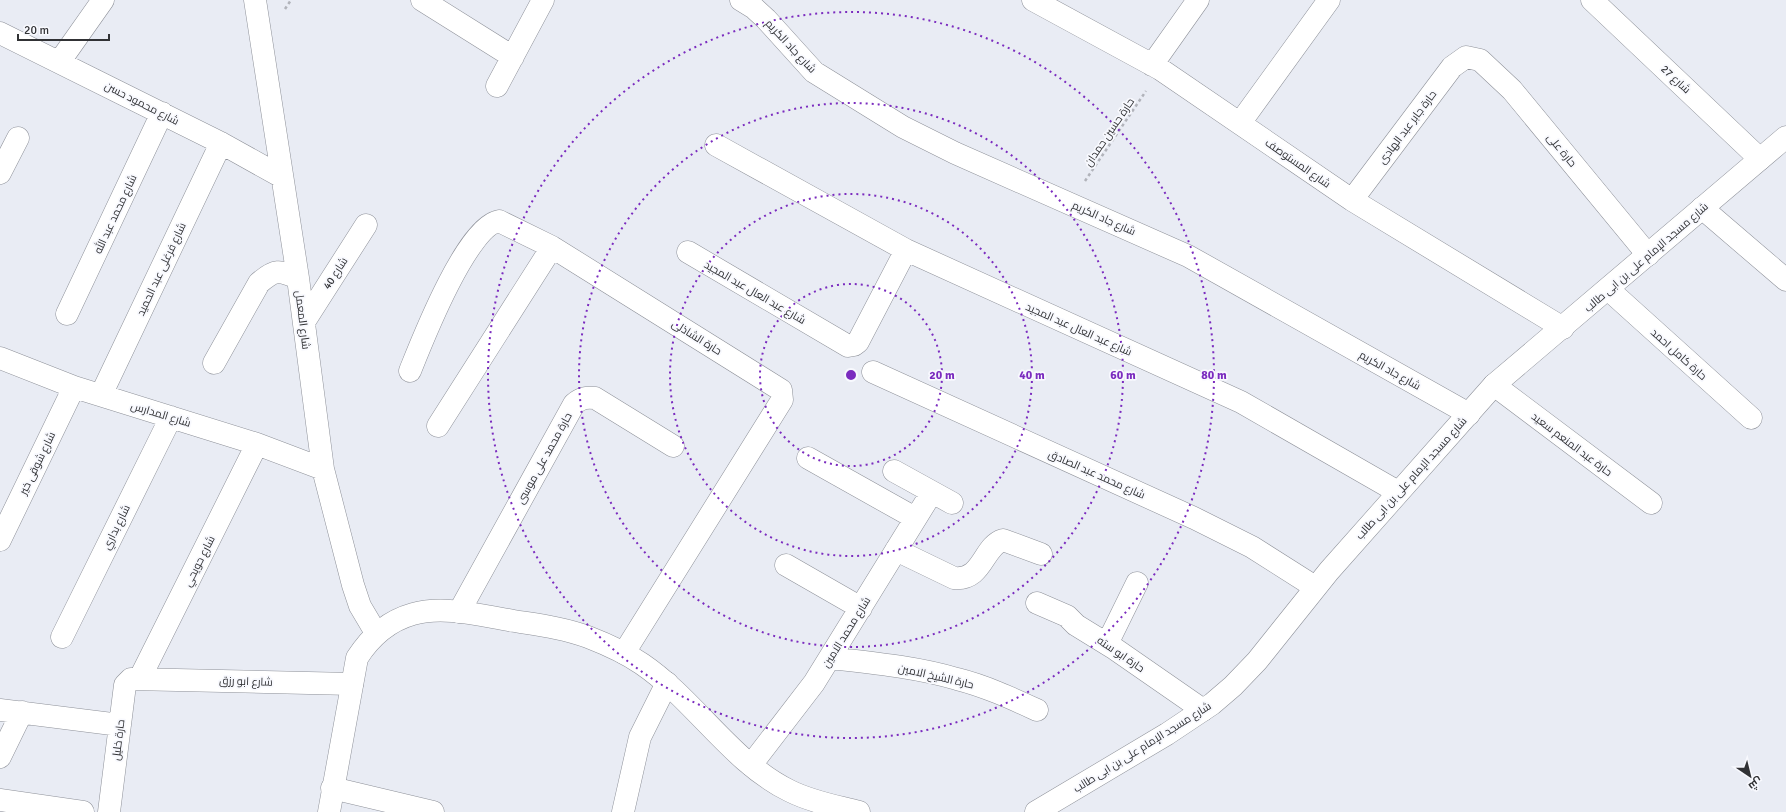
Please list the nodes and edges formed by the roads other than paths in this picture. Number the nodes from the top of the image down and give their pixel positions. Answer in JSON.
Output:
{"nodes":[{"id":1,"x":103,"y":0,"type":"edge"},
{"id":2,"x":255,"y":0,"type":"edge"},
{"id":3,"x":422,"y":0,"type":"edge"},
{"id":4,"x":543,"y":0,"type":"edge"},
{"id":5,"x":1033,"y":0,"type":"edge"},
{"id":6,"x":1198,"y":0,"type":"edge"},
{"id":7,"x":1329,"y":0,"type":"edge"},
{"id":8,"x":1592,"y":0,"type":"edge"},
{"id":9,"x":747,"y":4,"type":"edge"},
{"id":10,"x":0,"y":32,"type":"edge"},
{"id":11,"x":513,"y":57,"type":"junction"},
{"id":12,"x":1466,"y":57,"type":"joint"},
{"id":13,"x":60,"y":61,"type":"junction"},
{"id":14,"x":1156,"y":67,"type":"junction"},
{"id":15,"x":497,"y":86,"type":"dead end"},
{"id":16,"x":162,"y":113,"type":"junction"},
{"id":17,"x":1240,"y":123,"type":"junction"},
{"id":18,"x":1786,"y":137,"type":"edge"},
{"id":19,"x":18,"y":138,"type":"dead end"},
{"id":20,"x":221,"y":143,"type":"junction"},
{"id":21,"x":716,"y":145,"type":"dead end"},
{"id":22,"x":1760,"y":159,"type":"junction"},
{"id":23,"x":0,"y":173,"type":"edge"},
{"id":24,"x":282,"y":177,"type":"junction"},
{"id":25,"x":1352,"y":200,"type":"junction"},
{"id":26,"x":1702,"y":208,"type":"junction"},
{"id":27,"x":366,"y":225,"type":"dead end"},
{"id":28,"x":552,"y":247,"type":"junction"},
{"id":29,"x":906,"y":250,"type":"junction"},
{"id":30,"x":688,"y":252,"type":"dead end"},
{"id":31,"x":1648,"y":255,"type":"junction"},
{"id":32,"x":298,"y":278,"type":"junction"},
{"id":33,"x":1786,"y":280,"type":"edge"},
{"id":34,"x":1608,"y":289,"type":"junction"},
{"id":35,"x":67,"y":314,"type":"dead end"},
{"id":36,"x":304,"y":322,"type":"junction"},
{"id":37,"x":1563,"y":328,"type":"junction"},
{"id":38,"x":0,"y":358,"type":"edge"},
{"id":39,"x":214,"y":363,"type":"dead end"},
{"id":40,"x":410,"y":371,"type":"dead end"},
{"id":41,"x":873,"y":372,"type":"dead end"},
{"id":42,"x":1494,"y":385,"type":"junction"},
{"id":43,"x":74,"y":387,"type":"junction"},
{"id":44,"x":101,"y":395,"type":"junction"},
{"id":45,"x":1469,"y":414,"type":"junction"},
{"id":46,"x":171,"y":417,"type":"junction"},
{"id":47,"x":1751,"y":418,"type":"dead end"},
{"id":48,"x":438,"y":426,"type":"dead end"},
{"id":49,"x":257,"y":444,"type":"junction"},
{"id":50,"x":673,"y":446,"type":"dead end"},
{"id":51,"x":808,"y":458,"type":"dead end"},
{"id":52,"x":323,"y":469,"type":"junction"},
{"id":53,"x":894,"y":471,"type":"dead end"},
{"id":54,"x":932,"y":492,"type":"junction"},
{"id":55,"x":1398,"y":492,"type":"junction"},
{"id":56,"x":952,"y":502,"type":"dead end"},
{"id":57,"x":1651,"y":503,"type":"dead end"},
{"id":58,"x":915,"y":518,"type":"junction"},
{"id":59,"x":0,"y":540,"type":"edge"},
{"id":60,"x":896,"y":550,"type":"junction"},
{"id":61,"x":1041,"y":554,"type":"dead end"},
{"id":62,"x":786,"y":565,"type":"dead end"},
{"id":63,"x":1136,"y":583,"type":"dead end"},
{"id":64,"x":1315,"y":587,"type":"junction"},
{"id":65,"x":1037,"y":603,"type":"dead end"},
{"id":66,"x":861,"y":608,"type":"junction"},
{"id":67,"x":459,"y":612,"type":"junction"},
{"id":68,"x":376,"y":633,"type":"junction"},
{"id":69,"x":62,"y":636,"type":"dead end"},
{"id":70,"x":1107,"y":644,"type":"junction"},
{"id":71,"x":624,"y":653,"type":"junction"},
{"id":72,"x":830,"y":658,"type":"junction"},
{"id":73,"x":140,"y":678,"type":"junction"},
{"id":74,"x":667,"y":683,"type":"junction"},
{"id":75,"x":352,"y":684,"type":"junction"},
{"id":76,"x":0,"y":710,"type":"edge"},
{"id":77,"x":1037,"y":710,"type":"dead end"},
{"id":78,"x":1203,"y":710,"type":"junction"},
{"id":79,"x":22,"y":712,"type":"junction"},
{"id":80,"x":120,"y":725,"type":"junction"},
{"id":81,"x":0,"y":757,"type":"edge"},
{"id":82,"x":751,"y":765,"type":"junction"},
{"id":83,"x":332,"y":788,"type":"junction"},
{"id":84,"x":0,"y":800,"type":"edge"},
{"id":85,"x":24,"y":808,"type":"edge"},
{"id":86,"x":84,"y":812,"type":"edge"},
{"id":87,"x":109,"y":812,"type":"edge"},
{"id":88,"x":329,"y":812,"type":"edge"},
{"id":89,"x":433,"y":812,"type":"edge"},
{"id":90,"x":622,"y":812,"type":"edge"},
{"id":91,"x":859,"y":812,"type":"edge"},
{"id":92,"x":1036,"y":812,"type":"edge"}],
"edges":[{"from":1,"to":13,"type":"street"},
{"from":2,"to":24,"type":"street","name":"شارع المعمل"},
{"from":3,"to":11,"type":"street"},
{"from":4,"to":11,"type":"street"},
{"from":5,"to":14,"type":"street","name":"شارع المستوصف"},
{"from":6,"to":14,"type":"street"},
{"from":7,"to":17,"type":"street"},
{"from":8,"to":22,"type":"street","name":"شارع 27"},
{"from":9,"to":45,"type":"street","name":"شارع جاد الكريم"},
{"from":10,"to":13,"type":"street","name":"شارع محمود حسن"},
{"from":11,"to":15,"type":"street"},
{"from":12,"to":25,"type":"street","name":"حارة جابر عبد الهادى"},
{"from":12,"to":31,"type":"street","name":"حارة على"},
{"from":13,"to":16,"type":"street","name":"شارع محمود حسن"},
{"from":14,"to":17,"type":"street","name":"شارع المستوصف"},
{"from":16,"to":20,"type":"street","name":"شارع محمود حسن"},
{"from":16,"to":35,"type":"street","name":"شارع محمد عبد الله"},
{"from":17,"to":25,"type":"street","name":"شارع المستوصف"},
{"from":18,"to":22,"type":"street","name":"شارع مسجد الإمام على بن ابى طالب"},
{"from":19,"to":23,"type":"street"},
{"from":20,"to":24,"type":"street","name":"شارع محمود حسن"},
{"from":20,"to":44,"type":"street","name":"شارع فرغلى عبد الحميد"},
{"from":21,"to":29,"type":"street","name":"شارع عبد العال عبد المجيد"},
{"from":22,"to":26,"type":"street","name":"شارع مسجد الإمام على بن ابى طالب"},
{"from":24,"to":32,"type":"street","name":"شارع المعمل"},
{"from":25,"to":37,"type":"street","name":"شارع المستوصف"},
{"from":26,"to":31,"type":"street","name":"شارع مسجد الإمام على بن ابى طالب"},
{"from":26,"to":33,"type":"street"},
{"from":27,"to":36,"type":"street","name":"شارع 40"},
{"from":28,"to":40,"type":"street","name":"حارة الشاذلى"},
{"from":28,"to":48,"type":"street"},
{"from":28,"to":71,"type":"street","name":"حارة الشاذلى"},
{"from":29,"to":30,"type":"street","name":"شارع عبد العال عبد المجيد"},
{"from":29,"to":55,"type":"street","name":"شارع عبد العال عبد المجيد"},
{"from":31,"to":34,"type":"street","name":"شارع مسجد الإمام على بن ابى طالب"},
{"from":32,"to":36,"type":"street","name":"شارع المعمل"},
{"from":32,"to":39,"type":"street"},
{"from":34,"to":37,"type":"street","name":"شارع مسجد الإمام على بن ابى طالب"},
{"from":34,"to":47,"type":"street","name":"حارة كامل احمد"},
{"from":36,"to":52,"type":"street","name":"شارع المعمل"},
{"from":37,"to":42,"type":"street","name":"شارع مسجد الإمام على بن ابى طالب"},
{"from":38,"to":43,"type":"street","name":"شارع المدارس"},
{"from":41,"to":64,"type":"street","name":"شارع محمد عبد الصادق"},
{"from":42,"to":45,"type":"street","name":"شارع مسجد الإمام على بن ابى طالب"},
{"from":42,"to":57,"type":"street","name":"حارة عبد المنعم سعيد"},
{"from":43,"to":44,"type":"street","name":"شارع المدارس"},
{"from":43,"to":59,"type":"street","name":"شارع شوقى خير"},
{"from":44,"to":46,"type":"street","name":"شارع المدارس"},
{"from":45,"to":55,"type":"street","name":"شارع مسجد الإمام على بن ابى طالب"},
{"from":46,"to":49,"type":"street","name":"شارع المدارس"},
{"from":46,"to":69,"type":"street","name":"شارع بداري"},
{"from":49,"to":52,"type":"street","name":"شارع المدارس"},
{"from":49,"to":73,"type":"street","name":"شارع حويحي"},
{"from":50,"to":67,"type":"street","name":"حارة محمد على موسى"},
{"from":51,"to":58,"type":"street"},
{"from":52,"to":68,"type":"street","name":"شارع المعمل"},
{"from":53,"to":54,"type":"street"},
{"from":54,"to":56,"type":"street"},
{"from":54,"to":58,"type":"street","name":"شارع محمد الامين"},
{"from":55,"to":64,"type":"street","name":"شارع مسجد الإمام على بن ابى طالب"},
{"from":58,"to":60,"type":"street","name":"شارع محمد الامين"},
{"from":60,"to":61,"type":"street"},
{"from":60,"to":66,"type":"street","name":"شارع محمد الامين"},
{"from":62,"to":66,"type":"street"},
{"from":63,"to":70,"type":"street"},
{"from":64,"to":78,"type":"street","name":"شارع مسجد الإمام على بن ابى طالب"},
{"from":65,"to":70,"type":"street","name":"حارة ابو سته"},
{"from":66,"to":72,"type":"street","name":"شارع محمد الامين"},
{"from":67,"to":68,"type":"street"},
{"from":67,"to":71,"type":"street"},
{"from":68,"to":75,"type":"street"},
{"from":70,"to":78,"type":"street","name":"حارة ابو سته"},
{"from":71,"to":74,"type":"street"},
{"from":72,"to":77,"type":"street","name":"حارة الشيخ الامين"},
{"from":72,"to":82,"type":"street","name":"شارع محمد الامين"},
{"from":73,"to":75,"type":"street","name":"شارع ابو رزق"},
{"from":73,"to":80,"type":"street","name":"حارة خليل"},
{"from":74,"to":82,"type":"street"},
{"from":74,"to":90,"type":"street"},
{"from":75,"to":83,"type":"street"},
{"from":76,"to":79,"type":"street"},
{"from":78,"to":92,"type":"street","name":"شارع مسجد الإمام على بن ابى طالب"},
{"from":79,"to":80,"type":"street"},
{"from":79,"to":81,"type":"street"},
{"from":80,"to":87,"type":"street","name":"حارة خليل"},
{"from":82,"to":91,"type":"street"},
{"from":83,"to":88,"type":"street"},
{"from":83,"to":89,"type":"street"},
{"from":84,"to":85,"type":"street"},
{"from":85,"to":86,"type":"street"}]}
